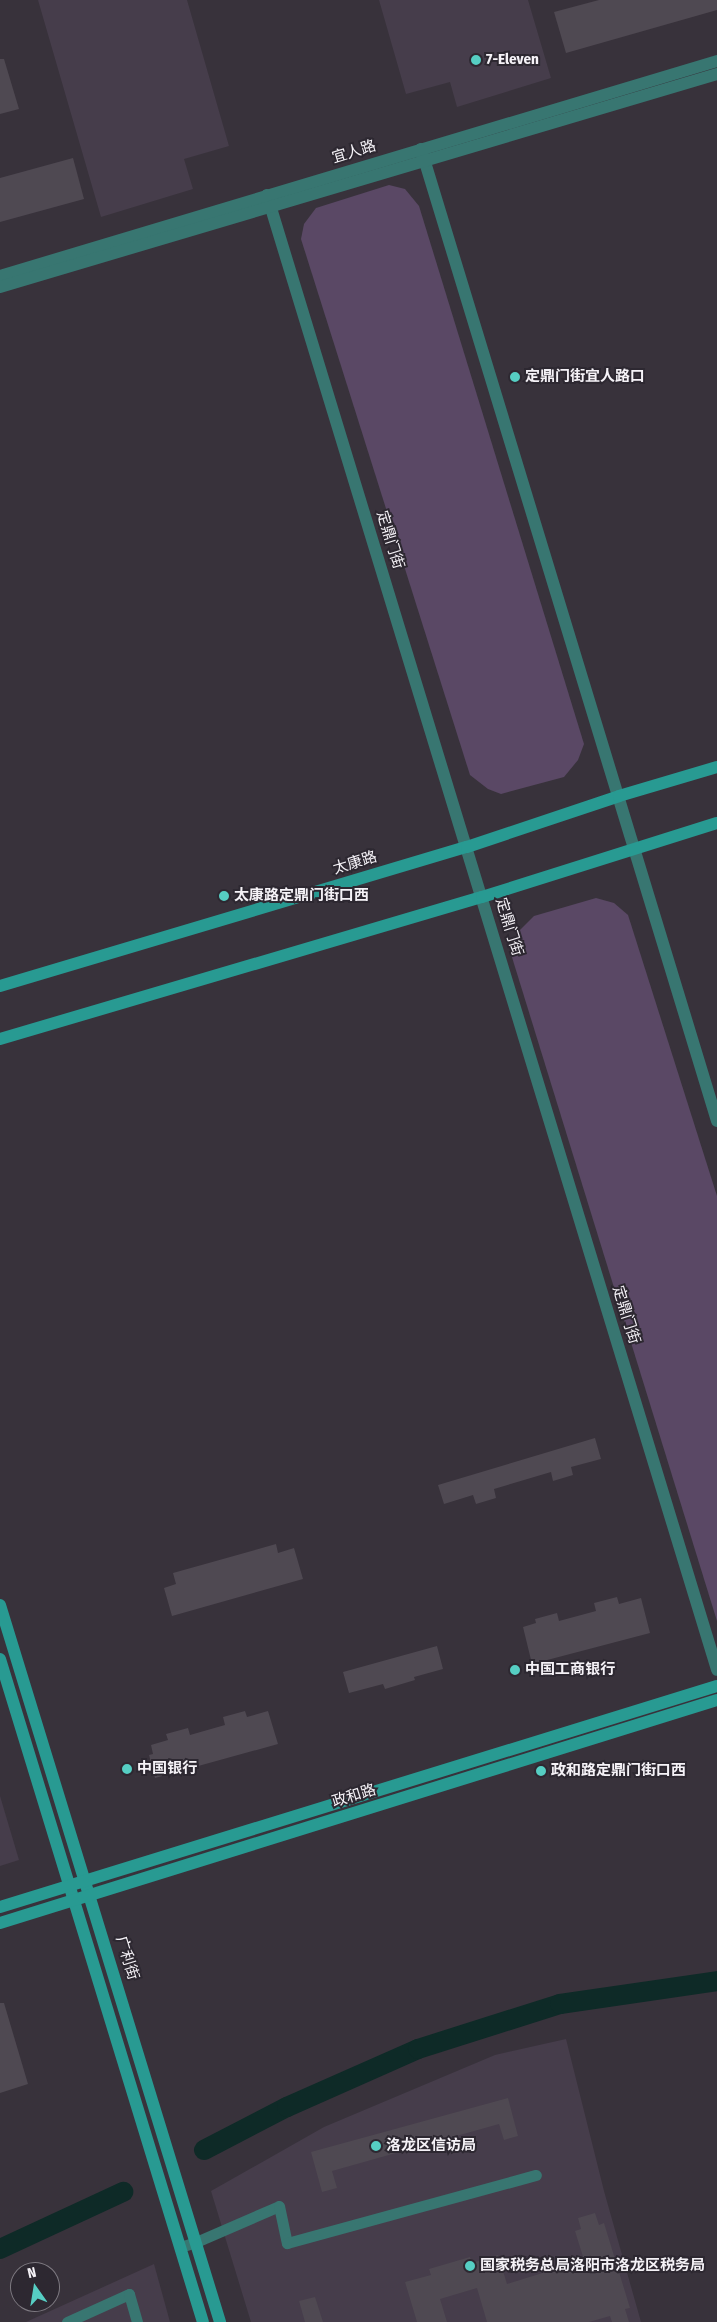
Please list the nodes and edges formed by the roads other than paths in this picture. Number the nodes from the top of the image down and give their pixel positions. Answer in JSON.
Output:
{"nodes":[{"id":1,"x":717,"y":61,"type":"edge"},
{"id":2,"x":717,"y":74,"type":"edge"},
{"id":3,"x":423,"y":155,"type":"junction"},
{"id":4,"x":268,"y":201,"type":"junction"},
{"id":5,"x":0,"y":276,"type":"edge"},
{"id":6,"x":0,"y":288,"type":"edge"},
{"id":7,"x":717,"y":767,"type":"edge"},
{"id":8,"x":618,"y":796,"type":"junction"},
{"id":9,"x":717,"y":823,"type":"edge"},
{"id":10,"x":467,"y":847,"type":"junction"},
{"id":11,"x":634,"y":848,"type":"junction"},
{"id":12,"x":482,"y":896,"type":"junction"},
{"id":13,"x":0,"y":986,"type":"edge"},
{"id":14,"x":0,"y":1039,"type":"edge"},
{"id":15,"x":717,"y":1120,"type":"edge"},
{"id":16,"x":0,"y":1605,"type":"edge"},
{"id":17,"x":0,"y":1659,"type":"edge"},
{"id":18,"x":717,"y":1670,"type":"edge"},
{"id":19,"x":717,"y":1686,"type":"edge"},
{"id":20,"x":717,"y":1700,"type":"edge"},
{"id":21,"x":86,"y":1881,"type":"junction"},
{"id":22,"x":71,"y":1885,"type":"junction"},
{"id":23,"x":90,"y":1895,"type":"junction"},
{"id":24,"x":75,"y":1900,"type":"junction"},
{"id":25,"x":0,"y":1907,"type":"edge"},
{"id":26,"x":0,"y":1923,"type":"edge"},
{"id":27,"x":536,"y":2175,"type":"dead end"},
{"id":28,"x":196,"y":2242,"type":"junction"},
{"id":29,"x":180,"y":2247,"type":"junction"},
{"id":30,"x":67,"y":2322,"type":"edge"},
{"id":31,"x":137,"y":2322,"type":"edge"},
{"id":32,"x":204,"y":2322,"type":"edge"},
{"id":33,"x":220,"y":2322,"type":"edge"}],
"edges":[{"from":1,"to":3,"type":"street","name":"宜人路"},
{"from":2,"to":3,"type":"street","name":"宜人路"},
{"from":3,"to":4,"type":"street","name":"宜人路"},
{"from":3,"to":8,"type":"street"},
{"from":4,"to":5,"type":"street","name":"宜人路"},
{"from":4,"to":6,"type":"street","name":"宜人路"},
{"from":4,"to":10,"type":"street","name":"定鼎门街"},
{"from":7,"to":8,"type":"street","name":"太康路"},
{"from":8,"to":10,"type":"street","name":"太康路"},
{"from":8,"to":11,"type":"street"},
{"from":9,"to":11,"type":"street"},
{"from":10,"to":12,"type":"street","name":"定鼎门街"},
{"from":10,"to":13,"type":"street","name":"太康路"},
{"from":11,"to":12,"type":"street"},
{"from":11,"to":15,"type":"street"},
{"from":12,"to":14,"type":"street"},
{"from":12,"to":18,"type":"street","name":"定鼎门街"},
{"from":16,"to":21,"type":"street","name":"广利街"},
{"from":17,"to":22,"type":"street"},
{"from":19,"to":21,"type":"street","name":"政和路"},
{"from":20,"to":23,"type":"street","name":"政和路"},
{"from":21,"to":22,"type":"street","name":"政和路"},
{"from":21,"to":23,"type":"street","name":"广利街"},
{"from":22,"to":24,"type":"street"},
{"from":22,"to":25,"type":"street","name":"政和路"},
{"from":23,"to":24,"type":"street","name":"政和路"},
{"from":23,"to":28,"type":"street","name":"广利街"},
{"from":24,"to":26,"type":"street","name":"政和路"},
{"from":24,"to":29,"type":"street"},
{"from":27,"to":28,"type":"lane"},
{"from":28,"to":29,"type":"lane"},
{"from":28,"to":33,"type":"street","name":"广利街"},
{"from":29,"to":32,"type":"street"},
{"from":30,"to":31,"type":"lane"}]}
